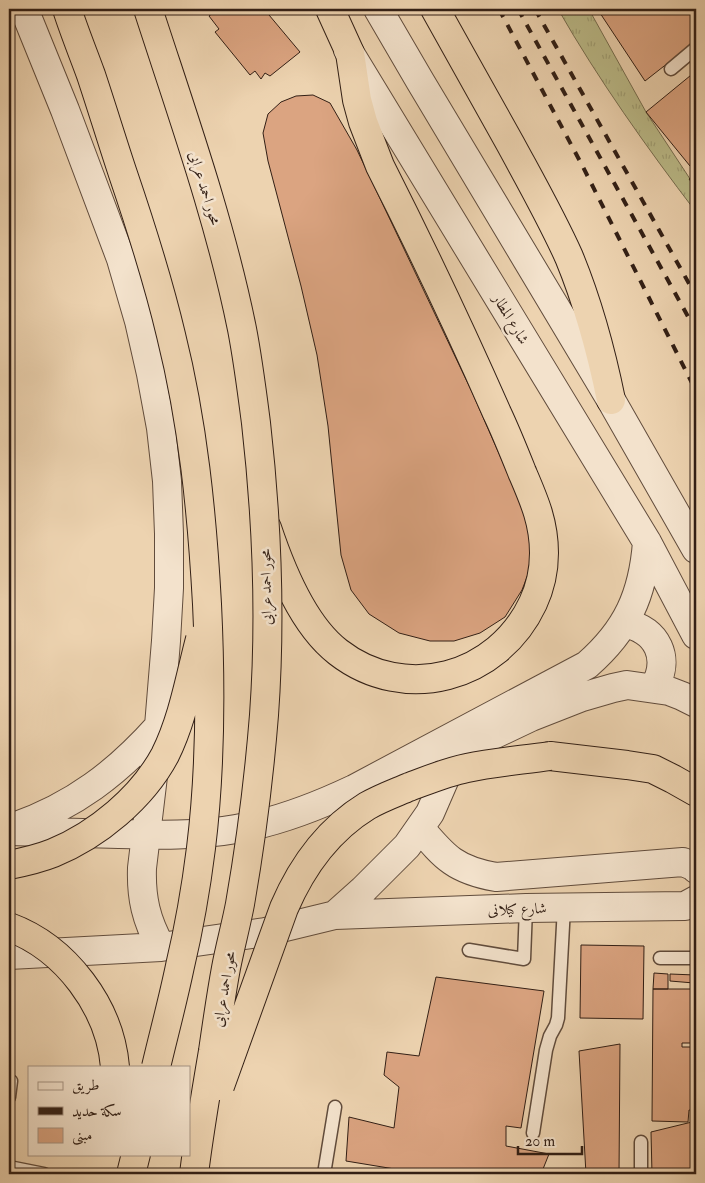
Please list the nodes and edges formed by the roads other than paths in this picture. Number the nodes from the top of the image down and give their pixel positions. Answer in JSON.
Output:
{"nodes":[{"id":1,"x":24,"y":9,"type":"edge"},
{"id":2,"x":67,"y":9,"type":"edge"},
{"id":3,"x":148,"y":9,"type":"edge"},
{"id":4,"x":318,"y":9,"type":"edge"},
{"id":5,"x":330,"y":9,"type":"edge"},
{"id":6,"x":378,"y":9,"type":"edge"},
{"id":7,"x":435,"y":9,"type":"edge"},
{"id":8,"x":696,"y":48,"type":"edge"},
{"id":9,"x":350,"y":54,"type":"junction"},
{"id":10,"x":671,"y":69,"type":"dead end"},
{"id":11,"x":610,"y":400,"type":"junction"},
{"id":12,"x":265,"y":520,"type":"junction"},
{"id":13,"x":646,"y":542,"type":"junction"},
{"id":14,"x":696,"y":549,"type":"edge"},
{"id":15,"x":207,"y":611,"type":"junction"},
{"id":16,"x":624,"y":623,"type":"junction"},
{"id":17,"x":696,"y":635,"type":"edge"},
{"id":18,"x":654,"y":688,"type":"junction"},
{"id":19,"x":696,"y":703,"type":"edge"},
{"id":20,"x":159,"y":726,"type":"junction"},
{"id":21,"x":696,"y":792,"type":"edge"},
{"id":22,"x":420,"y":828,"type":"junction"},
{"id":23,"x":9,"y":830,"type":"edge"},
{"id":24,"x":146,"y":835,"type":"junction"},
{"id":25,"x":9,"y":865,"type":"edge"},
{"id":26,"x":696,"y":869,"type":"edge"},
{"id":27,"x":696,"y":900,"type":"edge"},
{"id":28,"x":564,"y":907,"type":"junction"},
{"id":29,"x":526,"y":908,"type":"junction"},
{"id":30,"x":336,"y":915,"type":"junction"},
{"id":31,"x":9,"y":927,"type":"edge"},
{"id":32,"x":161,"y":947,"type":"junction"},
{"id":33,"x":469,"y":950,"type":"dead end"},
{"id":34,"x":9,"y":955,"type":"edge"},
{"id":35,"x":660,"y":958,"type":"dead end"},
{"id":36,"x":696,"y":958,"type":"edge"},
{"id":37,"x":115,"y":1066,"type":"edge"},
{"id":38,"x":156,"y":1066,"type":"edge"},
{"id":39,"x":11,"y":1081,"type":"dead end"},
{"id":40,"x":9,"y":1097,"type":"edge"},
{"id":41,"x":335,"y":1107,"type":"dead end"},
{"id":42,"x":533,"y":1133,"type":"dead end"},
{"id":43,"x":641,"y":1142,"type":"dead end"},
{"id":44,"x":198,"y":1146,"type":"junction"},
{"id":45,"x":115,"y":1156,"type":"edge"},
{"id":46,"x":136,"y":1156,"type":"edge"},
{"id":47,"x":9,"y":1168,"type":"edge"},
{"id":48,"x":44,"y":1174,"type":"edge"},
{"id":49,"x":115,"y":1174,"type":"edge"},
{"id":50,"x":131,"y":1174,"type":"edge"},
{"id":51,"x":194,"y":1174,"type":"edge"},
{"id":52,"x":324,"y":1174,"type":"edge"},
{"id":53,"x":641,"y":1174,"type":"edge"}],
"edges":[{"from":1,"to":20,"type":"street"},
{"from":2,"to":15,"type":"highway","bridge":true},
{"from":3,"to":12,"type":"highway","name":"محور احمد عرابى","bridge":true},
{"from":4,"to":9,"type":"street","name":"شارع المطار"},
{"from":5,"to":9,"type":"highway"},
{"from":6,"to":11,"type":"street"},
{"from":7,"to":11,"type":"highway"},
{"from":8,"to":10,"type":"lane"},
{"from":9,"to":12,"type":"highway"},
{"from":9,"to":13,"type":"street","name":"شارع المطار"},
{"from":11,"to":14,"type":"street"},
{"from":12,"to":44,"type":"highway","name":"محور احمد عرابى","bridge":true},
{"from":13,"to":16,"type":"street"},
{"from":13,"to":17,"type":"street","name":"شارع المطار"},
{"from":15,"to":25,"type":"highway","bridge":true},
{"from":15,"to":38,"type":"highway","bridge":true},
{"from":16,"to":18,"type":"street"},
{"from":16,"to":24,"type":"street"},
{"from":18,"to":19,"type":"street"},
{"from":18,"to":22,"type":"street"},
{"from":20,"to":23,"type":"street"},
{"from":20,"to":24,"type":"street"},
{"from":21,"to":44,"type":"highway","bridge":true},
{"from":22,"to":26,"type":"street"},
{"from":22,"to":30,"type":"street"},
{"from":23,"to":24,"type":"street"},
{"from":24,"to":32,"type":"street"},
{"from":27,"to":28,"type":"street","name":"شارع كيلانى"},
{"from":28,"to":29,"type":"street","name":"شارع كيلانى"},
{"from":28,"to":42,"type":"lane"},
{"from":29,"to":30,"type":"street","name":"شارع كيلانى"},
{"from":29,"to":33,"type":"lane"},
{"from":30,"to":32,"type":"street","name":"شارع كيلانى"},
{"from":31,"to":37,"type":"highway","bridge":true},
{"from":32,"to":34,"type":"street","name":"شارع كيلانى"},
{"from":35,"to":36,"type":"lane"},
{"from":39,"to":40,"type":"lane"},
{"from":41,"to":52,"type":"lane"},
{"from":43,"to":53,"type":"lane"},
{"from":44,"to":51,"type":"highway","name":"محور احمد عرابى","bridge":true},
{"from":45,"to":49,"type":"highway"},
{"from":46,"to":50,"type":"highway"},
{"from":47,"to":48,"type":"lane"}]}
